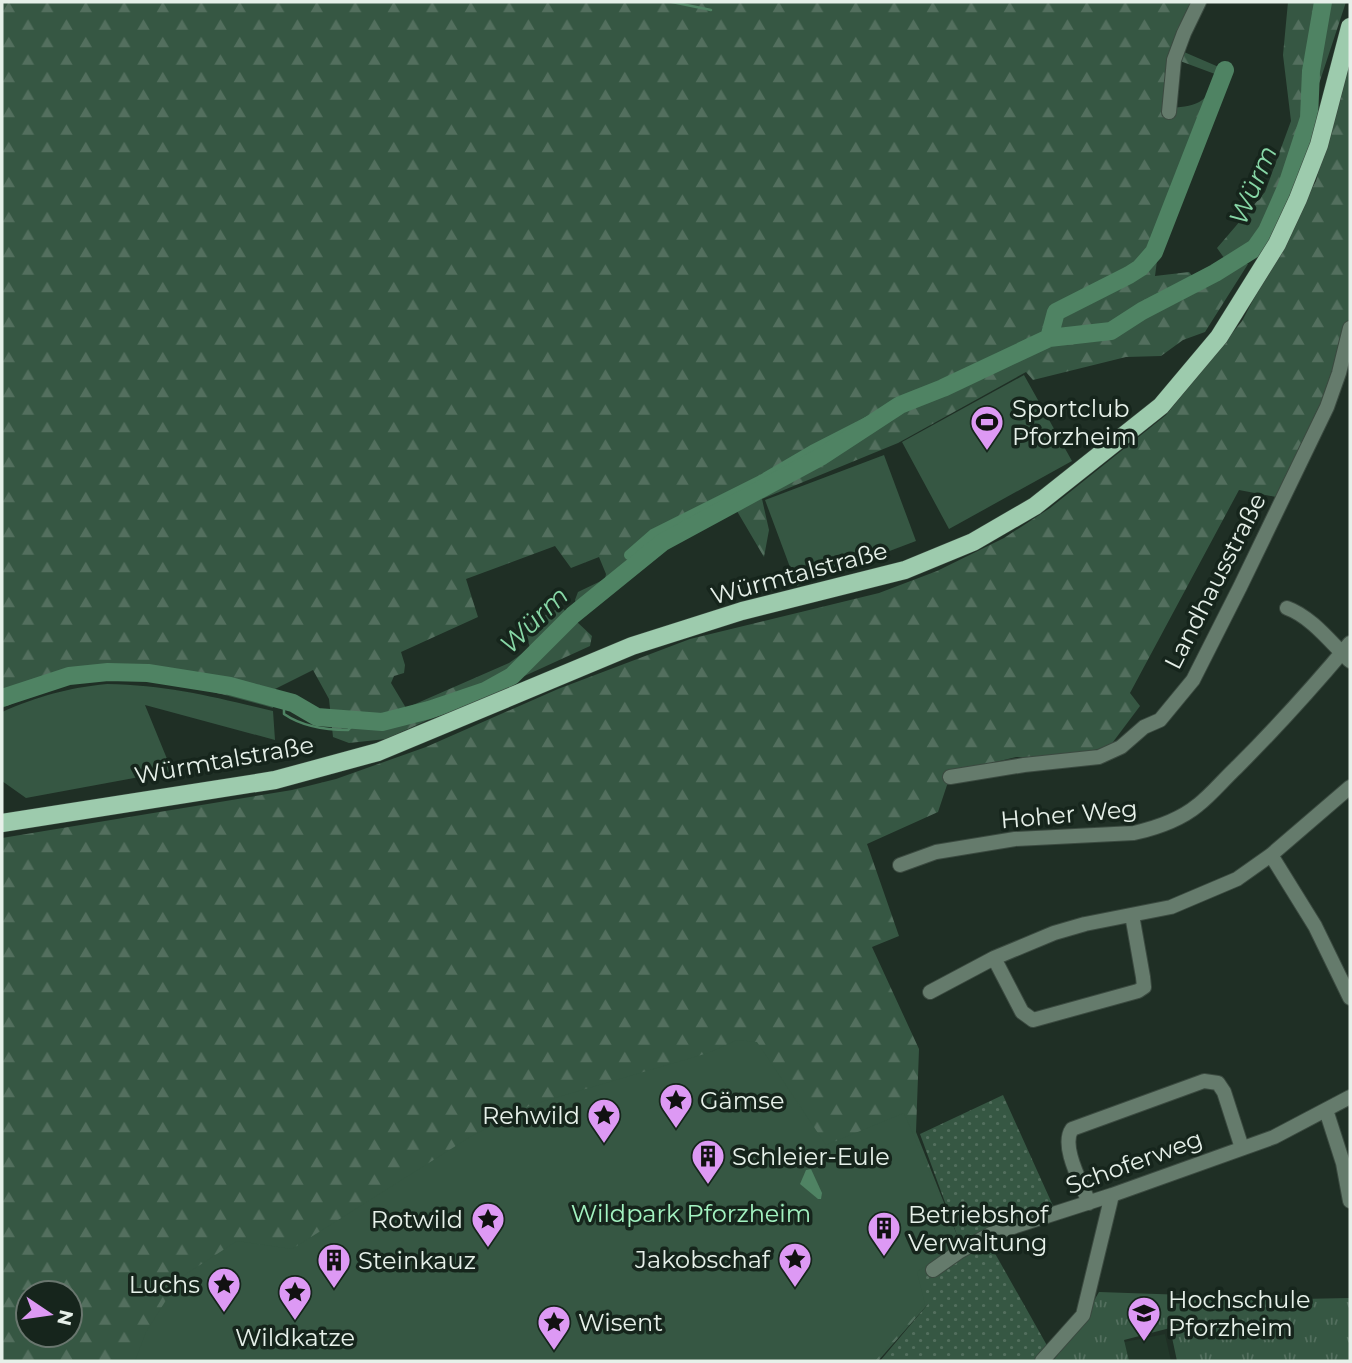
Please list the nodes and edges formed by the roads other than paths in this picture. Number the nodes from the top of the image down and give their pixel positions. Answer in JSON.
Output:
{"nodes":[{"id":1,"x":1199,"y":2,"type":"edge"},
{"id":2,"x":1350,"y":27,"type":"edge"},
{"id":3,"x":1169,"y":112,"type":"dead end"},
{"id":4,"x":1350,"y":328,"type":"edge"},
{"id":5,"x":1287,"y":608,"type":"dead end"},
{"id":6,"x":1348,"y":653,"type":"edge"},
{"id":7,"x":950,"y":777,"type":"dead end"},
{"id":8,"x":1350,"y":787,"type":"edge"},
{"id":9,"x":2,"y":823,"type":"edge"},
{"id":10,"x":1271,"y":855,"type":"junction"},
{"id":11,"x":900,"y":865,"type":"dead end"},
{"id":12,"x":1132,"y":915,"type":"junction"},
{"id":13,"x":994,"y":958,"type":"junction"},
{"id":14,"x":930,"y":992,"type":"dead end"},
{"id":15,"x":1350,"y":998,"type":"edge"},
{"id":16,"x":1350,"y":1097,"type":"edge"},
{"id":17,"x":1326,"y":1110,"type":"junction"},
{"id":18,"x":1242,"y":1148,"type":"junction"},
{"id":19,"x":1112,"y":1195,"type":"junction"},
{"id":20,"x":1350,"y":1201,"type":"edge"},
{"id":21,"x":1089,"y":1203,"type":"junction"},
{"id":22,"x":933,"y":1270,"type":"dead end"},
{"id":23,"x":1042,"y":1361,"type":"edge"}],
"edges":[{"from":1,"to":3,"type":"street"},
{"from":2,"to":9,"type":"main road","name":"Würmtalstraße"},
{"from":4,"to":7,"type":"street","name":"Landhausstraße"},
{"from":5,"to":6,"type":"street","name":"Hoher Weg"},
{"from":6,"to":11,"type":"street","name":"Hoher Weg"},
{"from":8,"to":10,"type":"street"},
{"from":10,"to":12,"type":"street"},
{"from":10,"to":15,"type":"street"},
{"from":12,"to":13,"type":"street"},
{"from":12,"to":13,"type":"street"},
{"from":13,"to":14,"type":"street"},
{"from":16,"to":17,"type":"street","name":"Schoferweg"},
{"from":17,"to":18,"type":"street","name":"Schoferweg"},
{"from":17,"to":20,"type":"street"},
{"from":18,"to":19,"type":"street","name":"Schoferweg"},
{"from":18,"to":21,"type":"street"},
{"from":19,"to":21,"type":"street","name":"Schoferweg"},
{"from":19,"to":23,"type":"street"},
{"from":21,"to":22,"type":"street","name":"Schoferweg"}]}
